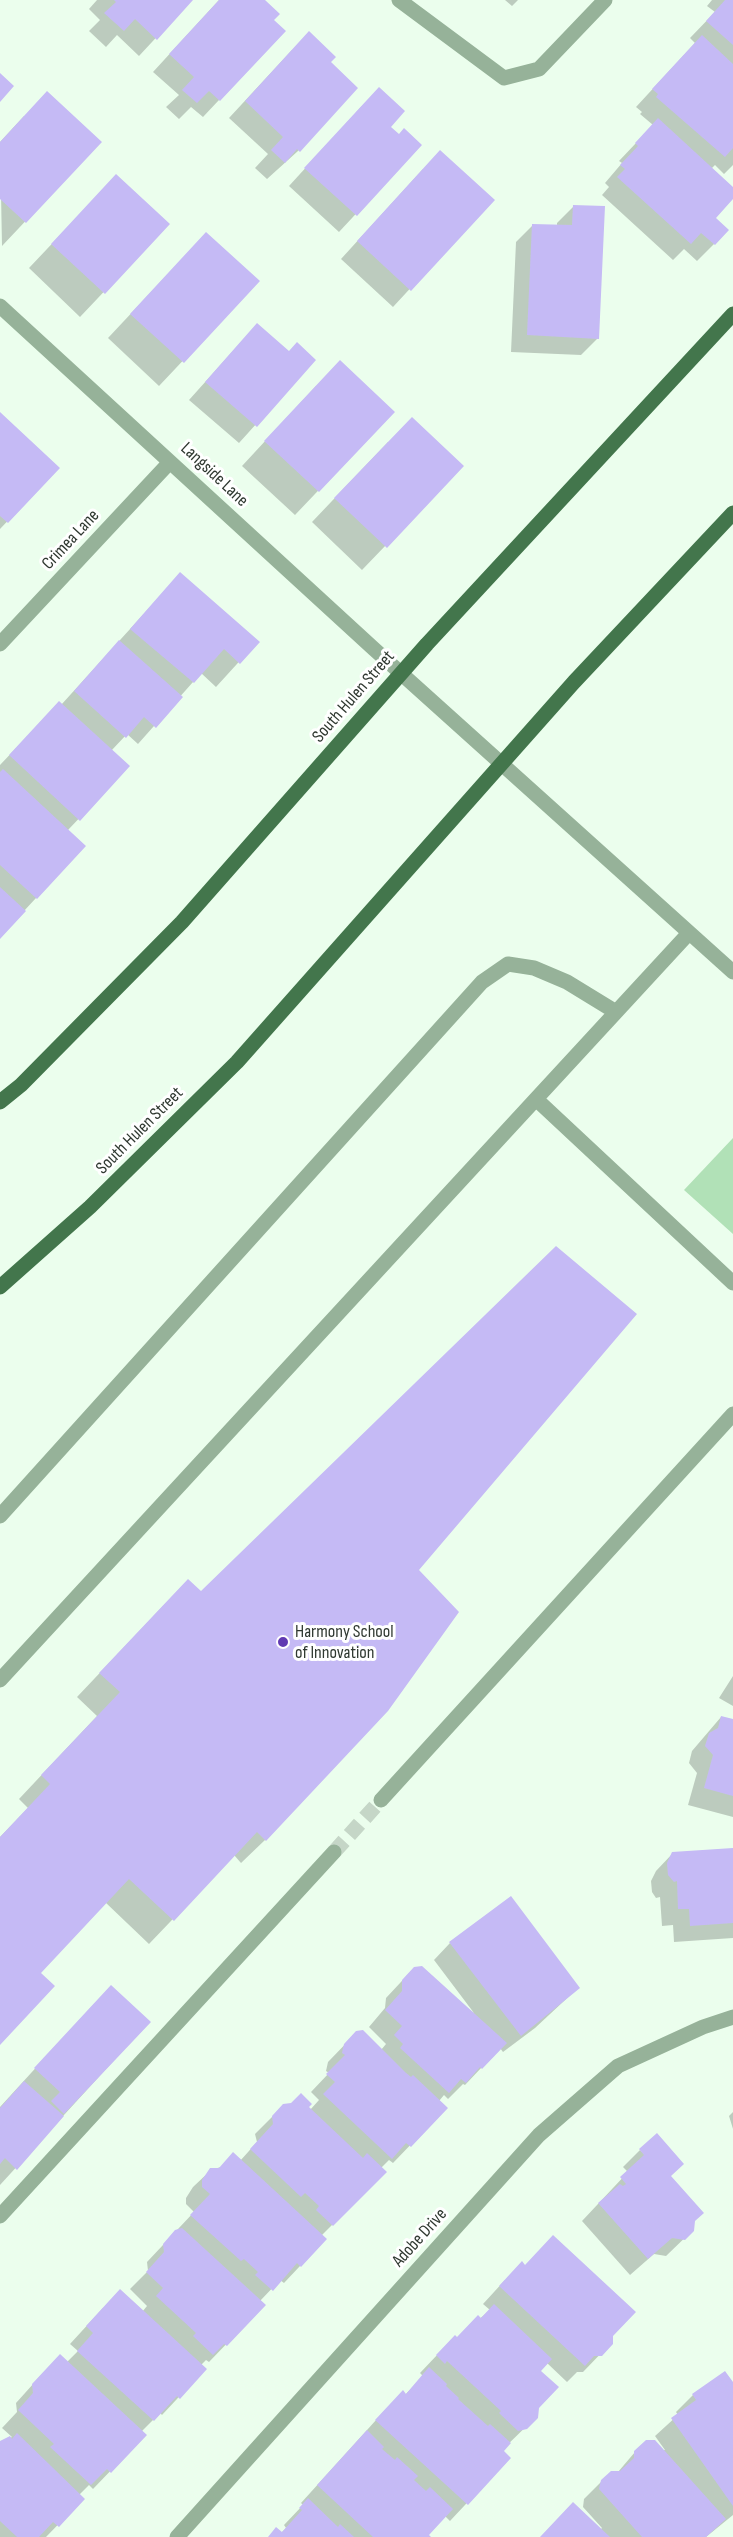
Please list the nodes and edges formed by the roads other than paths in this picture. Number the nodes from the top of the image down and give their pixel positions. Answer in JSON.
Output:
{"nodes":[{"id":1,"x":399,"y":0,"type":"edge"},
{"id":2,"x":605,"y":0,"type":"edge"},
{"id":3,"x":0,"y":306,"type":"edge"},
{"id":4,"x":733,"y":314,"type":"edge"},
{"id":5,"x":170,"y":462,"type":"junction"},
{"id":6,"x":733,"y":513,"type":"edge"},
{"id":7,"x":0,"y":644,"type":"edge"},
{"id":8,"x":401,"y":674,"type":"junction"},
{"id":9,"x":502,"y":763,"type":"junction"},
{"id":10,"x":689,"y":933,"type":"junction"},
{"id":11,"x":733,"y":972,"type":"edge"},
{"id":12,"x":616,"y":1012,"type":"junction"},
{"id":13,"x":537,"y":1100,"type":"junction"},
{"id":14,"x":0,"y":1102,"type":"edge"},
{"id":15,"x":733,"y":1282,"type":"edge"},
{"id":16,"x":0,"y":1287,"type":"edge"},
{"id":17,"x":733,"y":1414,"type":"edge"},
{"id":18,"x":0,"y":1516,"type":"edge"},
{"id":19,"x":0,"y":1680,"type":"edge"},
{"id":20,"x":381,"y":1800,"type":"tunnel mouth"},
{"id":21,"x":334,"y":1852,"type":"tunnel mouth"},
{"id":22,"x":733,"y":2018,"type":"edge"},
{"id":23,"x":0,"y":2216,"type":"edge"},
{"id":24,"x":177,"y":2537,"type":"edge"}],
"edges":[{"from":1,"to":2,"type":"street"},
{"from":3,"to":5,"type":"street","name":"Langside Lane"},
{"from":4,"to":8,"type":"main road","name":"South Hulen Street"},
{"from":5,"to":7,"type":"street","name":"Crimea Lane"},
{"from":5,"to":8,"type":"street","name":"Langside Lane"},
{"from":6,"to":9,"type":"main road","name":"South Hulen Street"},
{"from":8,"to":9,"type":"street","name":"Langside Lane"},
{"from":8,"to":14,"type":"main road","name":"South Hulen Street"},
{"from":9,"to":10,"type":"street","name":"Langside Lane"},
{"from":9,"to":16,"type":"main road","name":"South Hulen Street"},
{"from":10,"to":11,"type":"street","name":"Langside Lane"},
{"from":10,"to":12,"type":"street"},
{"from":12,"to":13,"type":"street"},
{"from":12,"to":18,"type":"street"},
{"from":13,"to":15,"type":"street"},
{"from":13,"to":19,"type":"street"},
{"from":17,"to":20,"type":"street"},
{"from":21,"to":23,"type":"street"},
{"from":22,"to":24,"type":"street","name":"Adobe Drive"}]}
